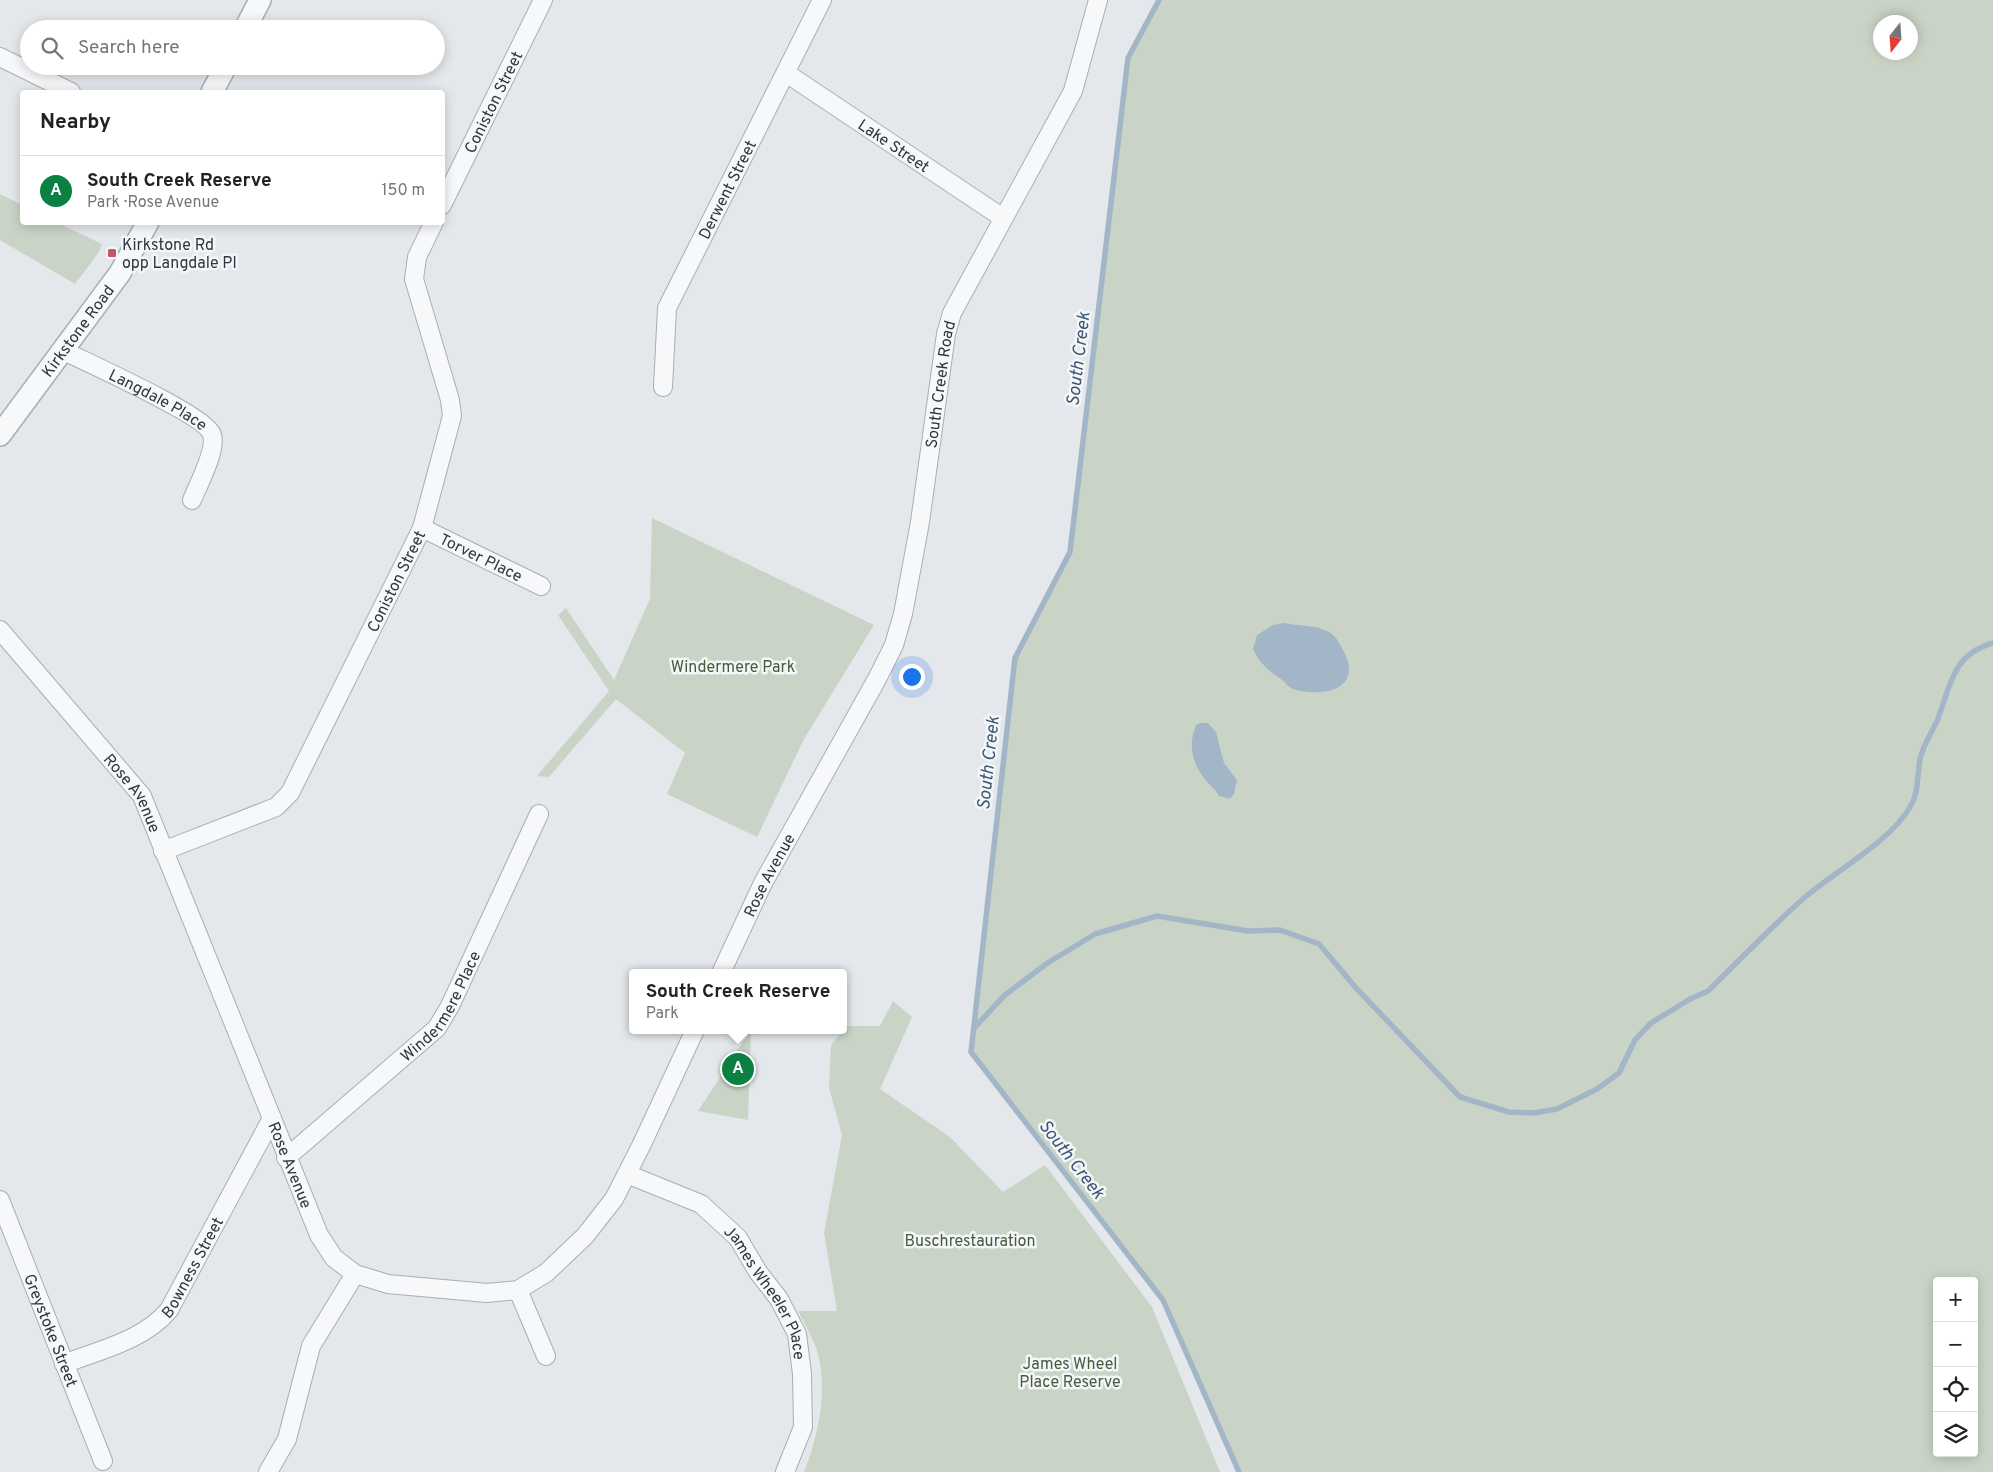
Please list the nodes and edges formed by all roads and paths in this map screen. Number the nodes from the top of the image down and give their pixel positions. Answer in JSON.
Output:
{"nodes":[{"id":1,"x":260,"y":0,"type":"edge"},
{"id":2,"x":543,"y":0,"type":"edge"},
{"id":3,"x":822,"y":0,"type":"edge"},
{"id":4,"x":1098,"y":0,"type":"edge"},
{"id":5,"x":250,"y":20,"type":"edge"},
{"id":6,"x":0,"y":57,"type":"edge"},
{"id":7,"x":20,"y":67,"type":"edge"},
{"id":8,"x":786,"y":73,"type":"junction"},
{"id":9,"x":37,"y":75,"type":"edge"},
{"id":10,"x":221,"y":75,"type":"edge"},
{"id":11,"x":67,"y":90,"type":"edge"},
{"id":12,"x":213,"y":90,"type":"edge"},
{"id":13,"x":445,"y":199,"type":"edge"},
{"id":14,"x":1002,"y":218,"type":"junction"},
{"id":15,"x":146,"y":225,"type":"edge"},
{"id":16,"x":433,"y":225,"type":"edge"},
{"id":17,"x":64,"y":351,"type":"junction"},
{"id":18,"x":663,"y":387,"type":"dead end"},
{"id":19,"x":0,"y":435,"type":"edge"},
{"id":20,"x":192,"y":500,"type":"dead end"},
{"id":21,"x":422,"y":528,"type":"junction"},
{"id":22,"x":541,"y":586,"type":"dead end"},
{"id":23,"x":0,"y":630,"type":"edge"},
{"id":24,"x":821,"y":781,"type":"joint"},
{"id":25,"x":539,"y":814,"type":"dead end"},
{"id":26,"x":163,"y":851,"type":"junction"},
{"id":27,"x":723,"y":969,"type":"edge"},
{"id":28,"x":693,"y":1034,"type":"edge"},
{"id":29,"x":271,"y":1120,"type":"junction"},
{"id":30,"x":286,"y":1158,"type":"junction"},
{"id":31,"x":627,"y":1174,"type":"junction"},
{"id":32,"x":0,"y":1200,"type":"edge"},
{"id":33,"x":355,"y":1274,"type":"junction"},
{"id":34,"x":518,"y":1290,"type":"junction"},
{"id":35,"x":546,"y":1356,"type":"dead end"},
{"id":36,"x":64,"y":1364,"type":"junction"},
{"id":37,"x":103,"y":1461,"type":"dead end"},
{"id":38,"x":268,"y":1472,"type":"edge"},
{"id":39,"x":785,"y":1472,"type":"edge"}],
"edges":[{"from":1,"to":5,"type":"street"},
{"from":2,"to":13,"type":"street","name":"Coniston Street"},
{"from":3,"to":8,"type":"street","name":"Derwent Street"},
{"from":4,"to":14,"type":"street","name":"South Creek Road"},
{"from":6,"to":7,"type":"street"},
{"from":8,"to":14,"type":"street","name":"Lake Street"},
{"from":8,"to":18,"type":"street","name":"Derwent Street"},
{"from":9,"to":11,"type":"street"},
{"from":10,"to":12,"type":"street"},
{"from":14,"to":24,"type":"street","name":"South Creek Road"},
{"from":15,"to":17,"type":"street","name":"Kirkstone Road"},
{"from":16,"to":21,"type":"street","name":"Coniston Street"},
{"from":17,"to":19,"type":"street","name":"Kirkstone Road"},
{"from":17,"to":20,"type":"street","name":"Langdale Place"},
{"from":21,"to":22,"type":"street","name":"Torver Place"},
{"from":21,"to":26,"type":"street","name":"Coniston Street"},
{"from":23,"to":26,"type":"street","name":"Rose Avenue"},
{"from":24,"to":27,"type":"street","name":"Rose Avenue"},
{"from":25,"to":30,"type":"street","name":"Windermere Place"},
{"from":26,"to":29,"type":"street","name":"Rose Avenue"},
{"from":28,"to":31,"type":"street","name":"Rose Avenue"},
{"from":29,"to":30,"type":"street","name":"Rose Avenue"},
{"from":29,"to":36,"type":"street","name":"Bowness Street"},
{"from":30,"to":33,"type":"street","name":"Rose Avenue"},
{"from":31,"to":34,"type":"street","name":"Rose Avenue"},
{"from":31,"to":39,"type":"street","name":"James Wheeler Place"},
{"from":32,"to":36,"type":"street","name":"Greystoke Street"},
{"from":33,"to":34,"type":"street","name":"Rose Avenue"},
{"from":33,"to":38,"type":"street"},
{"from":34,"to":35,"type":"street"},
{"from":36,"to":37,"type":"street","name":"Greystoke Street"}]}
